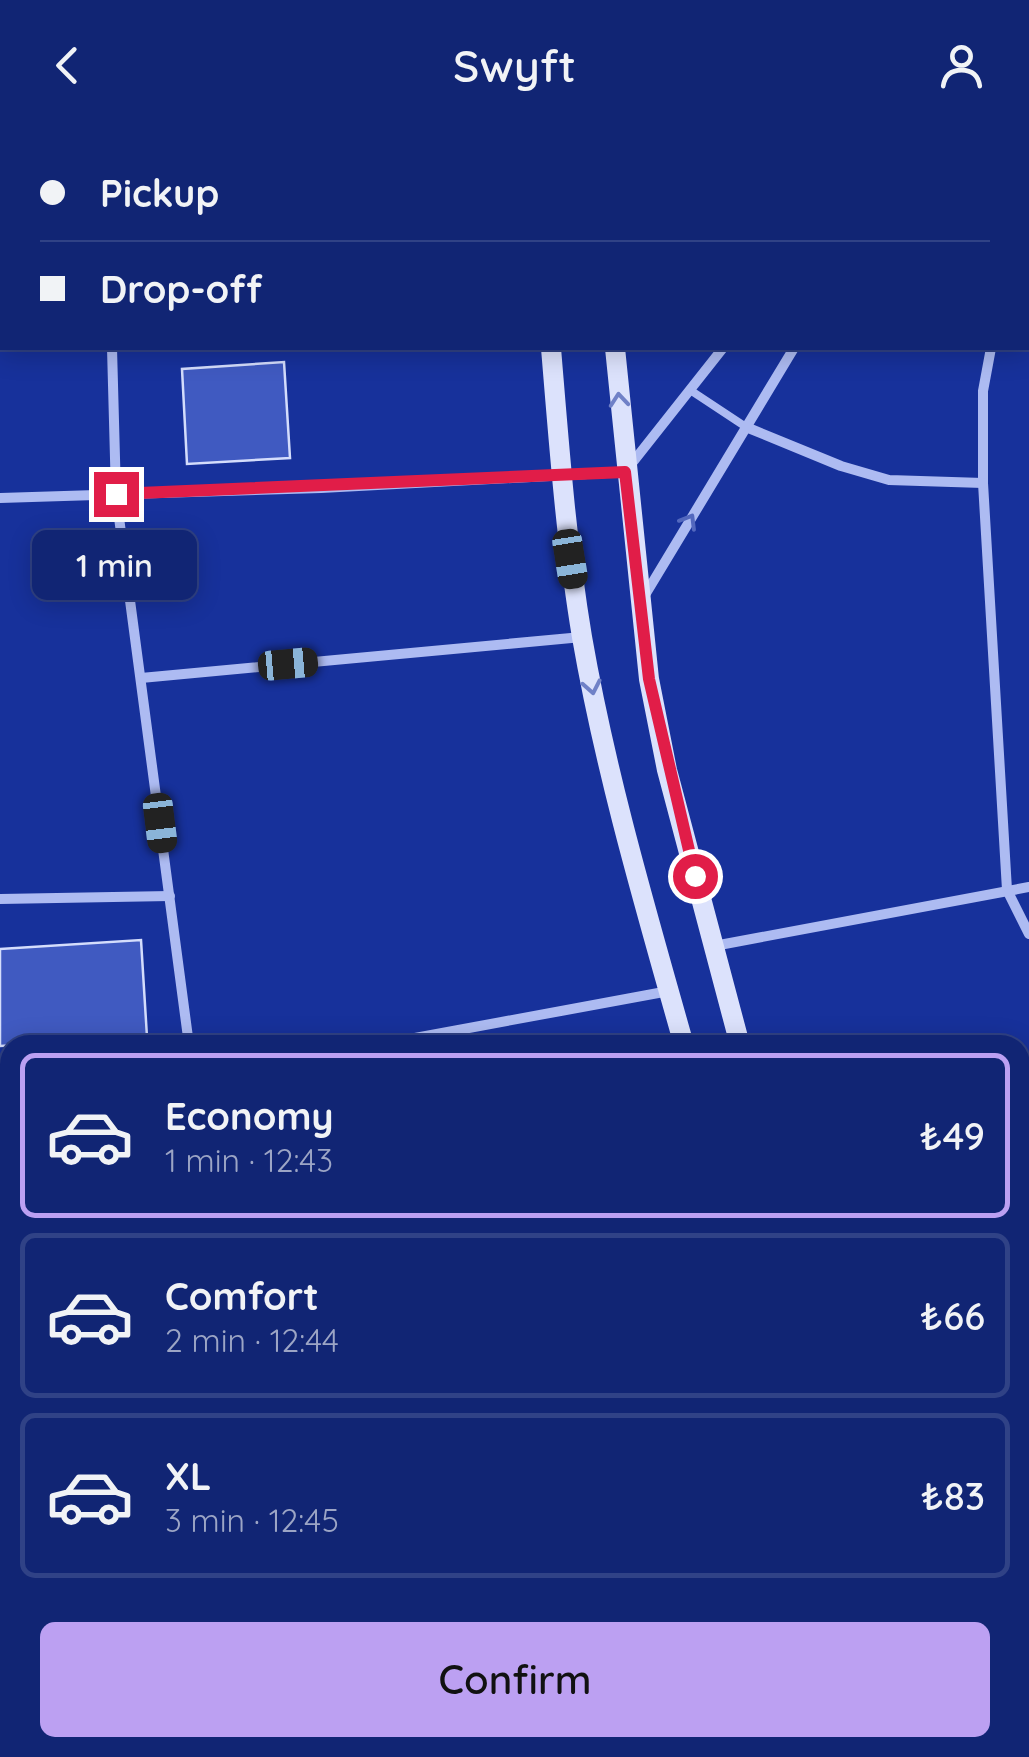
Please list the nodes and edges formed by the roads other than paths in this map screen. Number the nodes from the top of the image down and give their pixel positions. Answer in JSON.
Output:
{"nodes":[{"id":1,"x":112,"y":350,"type":"edge"},
{"id":2,"x":552,"y":350,"type":"edge"},
{"id":3,"x":615,"y":350,"type":"edge"},
{"id":4,"x":722,"y":350,"type":"edge"},
{"id":5,"x":793,"y":350,"type":"edge"},
{"id":6,"x":992,"y":350,"type":"edge"},
{"id":7,"x":690,"y":390,"type":"junction"},
{"id":8,"x":746,"y":427,"type":"junction"},
{"id":9,"x":625,"y":472,"type":"junction"},
{"id":10,"x":562,"y":477,"type":"junction"},
{"id":11,"x":983,"y":483,"type":"junction"},
{"id":12,"x":116,"y":494,"type":"junction"},
{"id":13,"x":0,"y":498,"type":"edge"},
{"id":14,"x":639,"y":604,"type":"junction"},
{"id":15,"x":582,"y":638,"type":"junction"},
{"id":16,"x":141,"y":678,"type":"junction"},
{"id":17,"x":1029,"y":888,"type":"edge"},
{"id":18,"x":1007,"y":890,"type":"junction"},
{"id":19,"x":170,"y":896,"type":"junction"},
{"id":20,"x":0,"y":898,"type":"edge"},
{"id":21,"x":1029,"y":934,"type":"edge"},
{"id":22,"x":713,"y":947,"type":"junction"},
{"id":23,"x":669,"y":991,"type":"junction"},
{"id":24,"x":188,"y":1035,"type":"edge"},
{"id":25,"x":431,"y":1035,"type":"edge"},
{"id":26,"x":681,"y":1035,"type":"edge"},
{"id":27,"x":737,"y":1035,"type":"edge"}],
"edges":[{"from":1,"to":12,"type":"street"},
{"from":2,"to":10,"type":"main road"},
{"from":9,"to":3,"type":"main road","one_way":true},
{"from":4,"to":7,"type":"street"},
{"from":5,"to":8,"type":"street"},
{"from":6,"to":11,"type":"street"},
{"from":7,"to":8,"type":"lane"},
{"from":7,"to":9,"type":"street"},
{"from":8,"to":11,"type":"street"},
{"from":14,"to":8,"type":"street","one_way":true},
{"from":9,"to":10,"type":"street"},
{"from":9,"to":14,"type":"main road"},
{"from":10,"to":12,"type":"street"},
{"from":10,"to":15,"type":"main road"},
{"from":11,"to":18,"type":"street"},
{"from":12,"to":13,"type":"street"},
{"from":12,"to":16,"type":"street"},
{"from":14,"to":22,"type":"main road"},
{"from":15,"to":16,"type":"street"},
{"from":15,"to":23,"type":"main road","one_way":true},
{"from":16,"to":19,"type":"street"},
{"from":17,"to":18,"type":"street"},
{"from":18,"to":21,"type":"street"},
{"from":18,"to":22,"type":"street"},
{"from":19,"to":20,"type":"street"},
{"from":19,"to":24,"type":"street"},
{"from":22,"to":27,"type":"main road"},
{"from":23,"to":25,"type":"street"},
{"from":23,"to":26,"type":"main road"}]}
